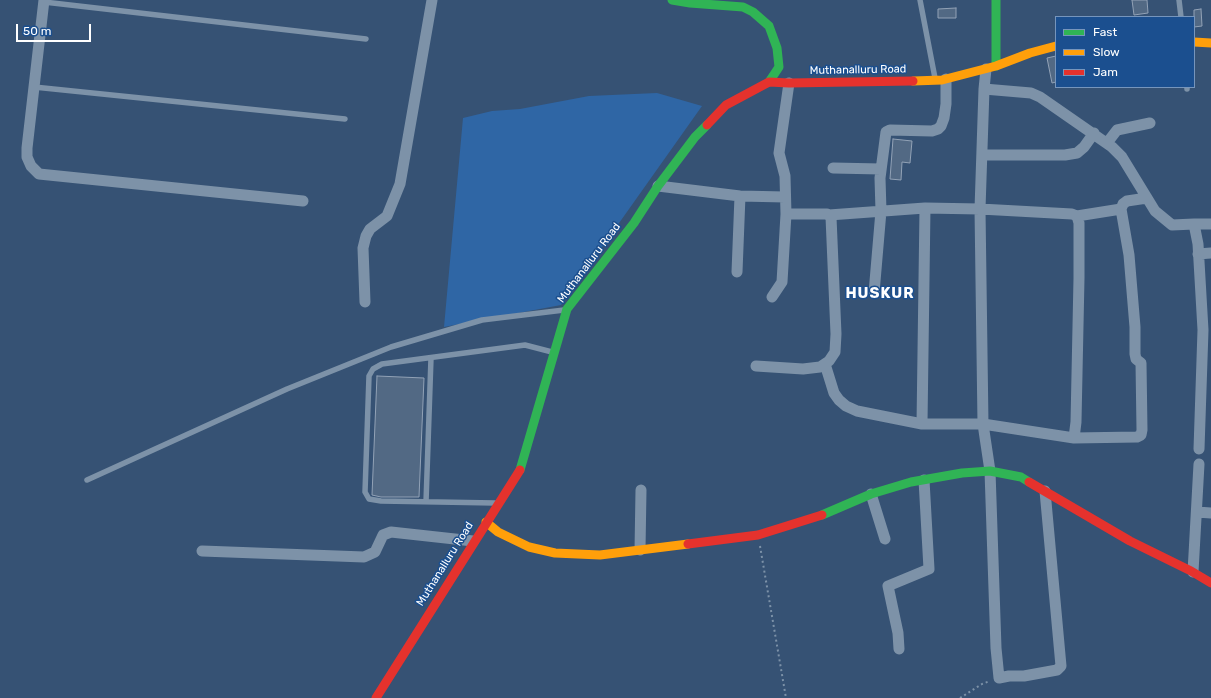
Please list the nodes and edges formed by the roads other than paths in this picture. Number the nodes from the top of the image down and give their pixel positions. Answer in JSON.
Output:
{"nodes":[{"id":1,"x":432,"y":0,"type":"edge"},
{"id":2,"x":672,"y":0,"type":"edge"},
{"id":3,"x":920,"y":0,"type":"edge"},
{"id":4,"x":996,"y":0,"type":"edge"},
{"id":5,"x":1179,"y":0,"type":"edge"},
{"id":6,"x":44,"y":1,"type":"edge"},
{"id":7,"x":1181,"y":16,"type":"edge"},
{"id":8,"x":366,"y":39,"type":"dead end"},
{"id":9,"x":1195,"y":42,"type":"edge"},
{"id":10,"x":1211,"y":43,"type":"edge"},
{"id":11,"x":1055,"y":46,"type":"edge"},
{"id":12,"x":991,"y":67,"type":"junction"},
{"id":13,"x":946,"y":79,"type":"junction"},
{"id":14,"x":935,"y":80,"type":"junction"},
{"id":15,"x":769,"y":82,"type":"junction"},
{"id":16,"x":789,"y":83,"type":"junction"},
{"id":17,"x":34,"y":87,"type":"junction"},
{"id":18,"x":984,"y":89,"type":"junction"},
{"id":19,"x":345,"y":119,"type":"dead end"},
{"id":20,"x":1150,"y":123,"type":"dead end"},
{"id":21,"x":1094,"y":133,"type":"junction"},
{"id":22,"x":1107,"y":143,"type":"junction"},
{"id":23,"x":982,"y":155,"type":"junction"},
{"id":24,"x":833,"y":168,"type":"dead end"},
{"id":25,"x":881,"y":169,"type":"junction"},
{"id":26,"x":658,"y":186,"type":"junction"},
{"id":27,"x":740,"y":196,"type":"junction"},
{"id":28,"x":785,"y":197,"type":"junction"},
{"id":29,"x":1147,"y":198,"type":"junction"},
{"id":30,"x":303,"y":201,"type":"dead end"},
{"id":31,"x":926,"y":208,"type":"junction"},
{"id":32,"x":980,"y":209,"type":"junction"},
{"id":33,"x":1121,"y":209,"type":"junction"},
{"id":34,"x":881,"y":210,"type":"junction"},
{"id":35,"x":786,"y":214,"type":"junction"},
{"id":36,"x":830,"y":215,"type":"junction"},
{"id":37,"x":1076,"y":216,"type":"junction"},
{"id":38,"x":1194,"y":224,"type":"junction"},
{"id":39,"x":1211,"y":224,"type":"edge"},
{"id":40,"x":1211,"y":253,"type":"edge"},
{"id":41,"x":1198,"y":254,"type":"junction"},
{"id":42,"x":737,"y":272,"type":"dead end"},
{"id":43,"x":874,"y":293,"type":"dead end"},
{"id":44,"x":772,"y":297,"type":"dead end"},
{"id":45,"x":365,"y":302,"type":"dead end"},
{"id":46,"x":567,"y":309,"type":"junction"},
{"id":47,"x":1207,"y":318,"type":"edge"},
{"id":48,"x":554,"y":353,"type":"junction"},
{"id":49,"x":431,"y":358,"type":"junction"},
{"id":50,"x":825,"y":364,"type":"junction"},
{"id":51,"x":756,"y":366,"type":"dead end"},
{"id":52,"x":1205,"y":417,"type":"edge"},
{"id":53,"x":922,"y":424,"type":"junction"},
{"id":54,"x":983,"y":424,"type":"junction"},
{"id":55,"x":1074,"y":438,"type":"junction"},
{"id":56,"x":1199,"y":449,"type":"dead end"},
{"id":57,"x":1199,"y":464,"type":"dead end"},
{"id":58,"x":990,"y":471,"type":"junction"},
{"id":59,"x":88,"y":480,"type":"dead end"},
{"id":60,"x":924,"y":480,"type":"junction"},
{"id":61,"x":641,"y":490,"type":"dead end"},
{"id":62,"x":1045,"y":491,"type":"junction"},
{"id":63,"x":871,"y":494,"type":"junction"},
{"id":64,"x":426,"y":502,"type":"junction"},
{"id":65,"x":498,"y":503,"type":"junction"},
{"id":66,"x":1197,"y":512,"type":"junction"},
{"id":67,"x":1211,"y":513,"type":"edge"},
{"id":68,"x":486,"y":522,"type":"junction"},
{"id":69,"x":885,"y":539,"type":"dead end"},
{"id":70,"x":473,"y":541,"type":"junction"},
{"id":71,"x":640,"y":550,"type":"junction"},
{"id":72,"x":202,"y":551,"type":"dead end"},
{"id":73,"x":1193,"y":572,"type":"junction"},
{"id":74,"x":1211,"y":583,"type":"edge"},
{"id":75,"x":899,"y":649,"type":"dead end"},
{"id":76,"x":376,"y":698,"type":"edge"}],
"edges":[{"from":1,"to":45,"type":"street"},
{"from":2,"to":15,"type":"street"},
{"from":3,"to":14,"type":"lane"},
{"from":4,"to":12,"type":"street"},
{"from":5,"to":7,"type":"lane"},
{"from":6,"to":8,"type":"lane"},
{"from":6,"to":17,"type":"street"},
{"from":9,"to":10,"type":"street"},
{"from":11,"to":12,"type":"street","name":"Muthanalluru Road"},
{"from":12,"to":13,"type":"street","name":"Muthanalluru Road"},
{"from":12,"to":18,"type":"street"},
{"from":13,"to":14,"type":"street","name":"Muthanalluru Road"},
{"from":13,"to":25,"type":"street"},
{"from":14,"to":16,"type":"street","name":"Muthanalluru Road"},
{"from":15,"to":16,"type":"street","name":"Muthanalluru Road"},
{"from":15,"to":26,"type":"street","name":"Muthanalluru Road"},
{"from":16,"to":28,"type":"street"},
{"from":17,"to":19,"type":"lane"},
{"from":17,"to":30,"type":"street"},
{"from":18,"to":21,"type":"street"},
{"from":18,"to":23,"type":"street"},
{"from":20,"to":22,"type":"street"},
{"from":21,"to":22,"type":"street"},
{"from":21,"to":23,"type":"street"},
{"from":22,"to":29,"type":"street"},
{"from":23,"to":32,"type":"street"},
{"from":24,"to":25,"type":"street"},
{"from":25,"to":34,"type":"street"},
{"from":26,"to":27,"type":"street"},
{"from":26,"to":46,"type":"street","name":"Muthanalluru Road"},
{"from":27,"to":28,"type":"street"},
{"from":27,"to":42,"type":"street"},
{"from":28,"to":35,"type":"street"},
{"from":29,"to":33,"type":"street"},
{"from":29,"to":38,"type":"street"},
{"from":31,"to":32,"type":"street"},
{"from":31,"to":34,"type":"street"},
{"from":31,"to":53,"type":"street"},
{"from":32,"to":37,"type":"street"},
{"from":32,"to":54,"type":"street"},
{"from":33,"to":37,"type":"street"},
{"from":33,"to":55,"type":"street"},
{"from":34,"to":36,"type":"street"},
{"from":34,"to":43,"type":"street"},
{"from":35,"to":36,"type":"street"},
{"from":35,"to":44,"type":"street"},
{"from":36,"to":50,"type":"street"},
{"from":37,"to":55,"type":"street"},
{"from":38,"to":39,"type":"street"},
{"from":38,"to":41,"type":"street"},
{"from":40,"to":41,"type":"street"},
{"from":41,"to":47,"type":"street"},
{"from":46,"to":48,"type":"street","name":"Muthanalluru Road"},
{"from":46,"to":59,"type":"lane"},
{"from":47,"to":52,"type":"street"},
{"from":48,"to":49,"type":"lane"},
{"from":48,"to":65,"type":"street","name":"Muthanalluru Road"},
{"from":49,"to":64,"type":"lane"},
{"from":49,"to":64,"type":"lane"},
{"from":50,"to":51,"type":"street"},
{"from":50,"to":53,"type":"street"},
{"from":52,"to":56,"type":"street"},
{"from":53,"to":54,"type":"street"},
{"from":54,"to":55,"type":"street"},
{"from":54,"to":58,"type":"street"},
{"from":57,"to":66,"type":"street"},
{"from":58,"to":60,"type":"street"},
{"from":58,"to":62,"type":"street"},
{"from":58,"to":62,"type":"street"},
{"from":60,"to":63,"type":"street"},
{"from":60,"to":75,"type":"street"},
{"from":61,"to":71,"type":"street"},
{"from":62,"to":73,"type":"street"},
{"from":63,"to":69,"type":"street"},
{"from":63,"to":71,"type":"street"},
{"from":64,"to":65,"type":"lane"},
{"from":65,"to":68,"type":"street","name":"Muthanalluru Road"},
{"from":66,"to":67,"type":"street"},
{"from":66,"to":73,"type":"street"},
{"from":68,"to":70,"type":"street","name":"Muthanalluru Road"},
{"from":68,"to":71,"type":"street"},
{"from":70,"to":72,"type":"street"},
{"from":70,"to":76,"type":"street","name":"Muthanalluru Road"},
{"from":73,"to":74,"type":"street"}]}
